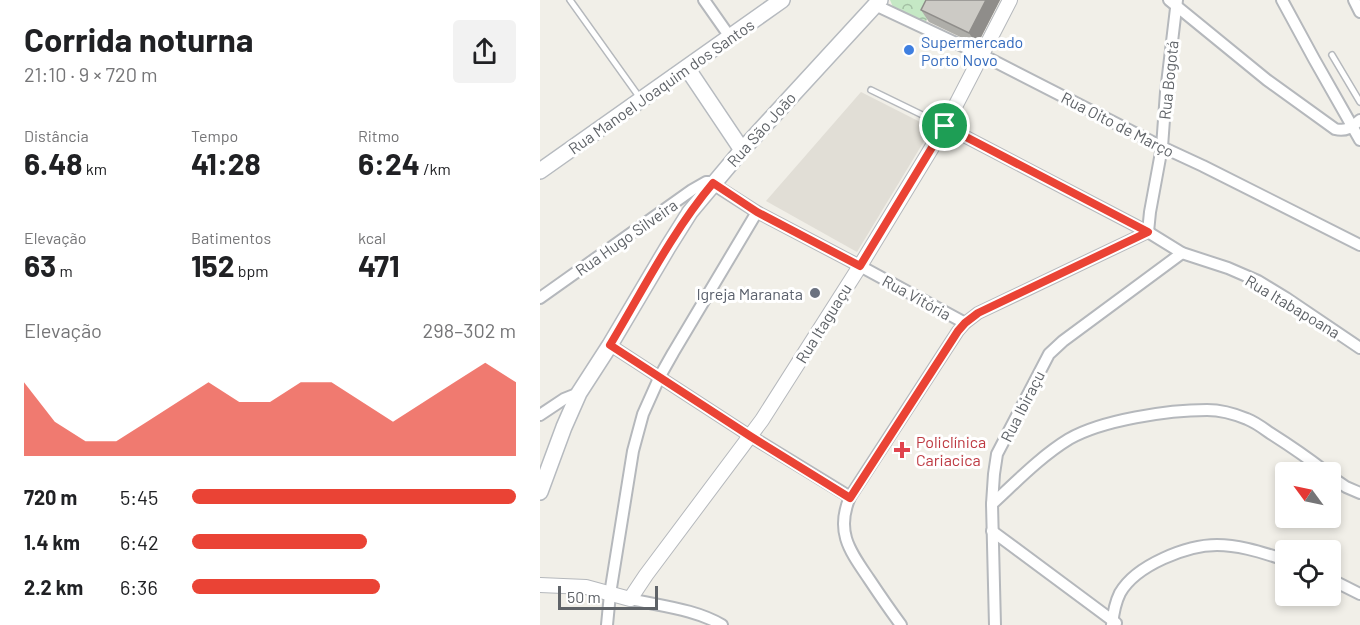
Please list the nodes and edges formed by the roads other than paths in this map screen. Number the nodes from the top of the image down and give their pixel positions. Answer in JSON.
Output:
{"nodes":[{"id":1,"x":570,"y":0,"type":"edge"},
{"id":2,"x":704,"y":0,"type":"edge"},
{"id":3,"x":782,"y":0,"type":"edge"},
{"id":4,"x":1010,"y":0,"type":"edge"},
{"id":5,"x":1282,"y":0,"type":"edge"},
{"id":6,"x":1354,"y":0,"type":"edge"},
{"id":7,"x":878,"y":2,"type":"edge"},
{"id":8,"x":1174,"y":2,"type":"edge"},
{"id":9,"x":1360,"y":12,"type":"edge"},
{"id":10,"x":730,"y":37,"type":"junction"},
{"id":11,"x":1332,"y":55,"type":"dead end"},
{"id":12,"x":982,"y":56,"type":"junction"},
{"id":13,"x":687,"y":69,"type":"junction"},
{"id":14,"x":871,"y":90,"type":"dead end"},
{"id":15,"x":641,"y":100,"type":"junction"},
{"id":16,"x":1360,"y":102,"type":"edge"},
{"id":17,"x":1356,"y":123,"type":"edge"},
{"id":18,"x":945,"y":126,"type":"junction"},
{"id":19,"x":1360,"y":140,"type":"edge"},
{"id":20,"x":1162,"y":147,"type":"junction"},
{"id":21,"x":742,"y":150,"type":"junction"},
{"id":22,"x":540,"y":171,"type":"edge"},
{"id":23,"x":713,"y":183,"type":"junction"},
{"id":24,"x":757,"y":212,"type":"junction"},
{"id":25,"x":1148,"y":232,"type":"junction"},
{"id":26,"x":1360,"y":245,"type":"edge"},
{"id":27,"x":1182,"y":253,"type":"junction"},
{"id":28,"x":860,"y":266,"type":"junction"},
{"id":29,"x":540,"y":298,"type":"edge"},
{"id":30,"x":965,"y":323,"type":"junction"},
{"id":31,"x":610,"y":345,"type":"junction"},
{"id":32,"x":1360,"y":348,"type":"edge"},
{"id":33,"x":660,"y":376,"type":"junction"},
{"id":34,"x":579,"y":393,"type":"junction"},
{"id":35,"x":540,"y":415,"type":"edge"},
{"id":36,"x":750,"y":436,"type":"junction"},
{"id":37,"x":1312,"y":462,"type":"edge"},
{"id":38,"x":1341,"y":484,"type":"edge"},
{"id":39,"x":540,"y":492,"type":"edge"},
{"id":40,"x":1360,"y":493,"type":"edge"},
{"id":41,"x":850,"y":498,"type":"junction"},
{"id":42,"x":992,"y":504,"type":"junction"},
{"id":43,"x":992,"y":531,"type":"junction"},
{"id":44,"x":1275,"y":556,"type":"edge"},
{"id":45,"x":1341,"y":584,"type":"edge"},
{"id":46,"x":540,"y":585,"type":"edge"},
{"id":47,"x":610,"y":594,"type":"junction"},
{"id":48,"x":1360,"y":594,"type":"edge"},
{"id":49,"x":630,"y":599,"type":"junction"},
{"id":50,"x":715,"y":623,"type":"edge"},
{"id":51,"x":1114,"y":624,"type":"edge"},
{"id":52,"x":607,"y":625,"type":"edge"},
{"id":53,"x":901,"y":625,"type":"edge"},
{"id":54,"x":995,"y":625,"type":"edge"}],
"edges":[{"from":1,"to":15,"type":"lane"},
{"from":2,"to":10,"type":"street"},
{"from":3,"to":10,"type":"main road","name":"Rua Manoel Joaquim dos Santos"},
{"from":4,"to":12,"type":"street","name":"Rua Itaguaçu"},
{"from":5,"to":17,"type":"street"},
{"from":6,"to":9,"type":"street"},
{"from":7,"to":12,"type":"street","name":"Rua Oito de Março"},
{"from":7,"to":21,"type":"main road","name":"Rua São João"},
{"from":8,"to":17,"type":"street"},
{"from":8,"to":20,"type":"street","name":"Rua Bogotá"},
{"from":10,"to":13,"type":"main road","name":"Rua Manoel Joaquim dos Santos"},
{"from":11,"to":16,"type":"lane"},
{"from":12,"to":18,"type":"street","name":"Rua Itaguaçu"},
{"from":12,"to":20,"type":"street","name":"Rua Oito de Março"},
{"from":13,"to":15,"type":"main road","name":"Rua Manoel Joaquim dos Santos"},
{"from":13,"to":21,"type":"main road"},
{"from":14,"to":18,"type":"lane","name":"Rua Itabapoana"},
{"from":15,"to":22,"type":"main road","name":"Rua Manoel Joaquim dos Santos"},
{"from":17,"to":19,"type":"street"},
{"from":18,"to":25,"type":"street","name":"Rua Itabapoana"},
{"from":18,"to":28,"type":"street","name":"Rua Itaguaçu"},
{"from":20,"to":25,"type":"street","name":"Rua Bogotá"},
{"from":20,"to":26,"type":"street","name":"Rua Oito de Março"},
{"from":21,"to":23,"type":"main road","name":"Rua São João"},
{"from":23,"to":24,"type":"street","name":"Rua Vitória"},
{"from":23,"to":29,"type":"street","name":"Rua Hugo Silveira"},
{"from":23,"to":31,"type":"main road","name":"Rua São João"},
{"from":24,"to":28,"type":"street","name":"Rua Vitória"},
{"from":24,"to":33,"type":"street"},
{"from":25,"to":27,"type":"street","name":"Rua Itabapoana"},
{"from":25,"to":30,"type":"street"},
{"from":27,"to":32,"type":"street","name":"Rua Itabapoana"},
{"from":27,"to":42,"type":"street","name":"Rua Ibiraçu"},
{"from":28,"to":30,"type":"street","name":"Rua Vitória"},
{"from":28,"to":36,"type":"street","name":"Rua Itaguaçu"},
{"from":30,"to":41,"type":"street"},
{"from":31,"to":33,"type":"street"},
{"from":31,"to":34,"type":"main road","name":"Rua São João"},
{"from":33,"to":36,"type":"street"},
{"from":33,"to":47,"type":"street"},
{"from":34,"to":35,"type":"street"},
{"from":34,"to":39,"type":"main road","name":"Rua São João"},
{"from":36,"to":41,"type":"street"},
{"from":36,"to":49,"type":"street","name":"Rua Itaguaçu"},
{"from":37,"to":42,"type":"street"},
{"from":38,"to":40,"type":"street"},
{"from":41,"to":53,"type":"street"},
{"from":42,"to":43,"type":"street","name":"Rua Ibiraçu"},
{"from":43,"to":51,"type":"street"},
{"from":43,"to":54,"type":"street","name":"Rua Ibiraçu"},
{"from":44,"to":51,"type":"street"},
{"from":45,"to":48,"type":"street"},
{"from":46,"to":47,"type":"street"},
{"from":47,"to":49,"type":"street"},
{"from":47,"to":52,"type":"street"},
{"from":49,"to":50,"type":"street"}]}
